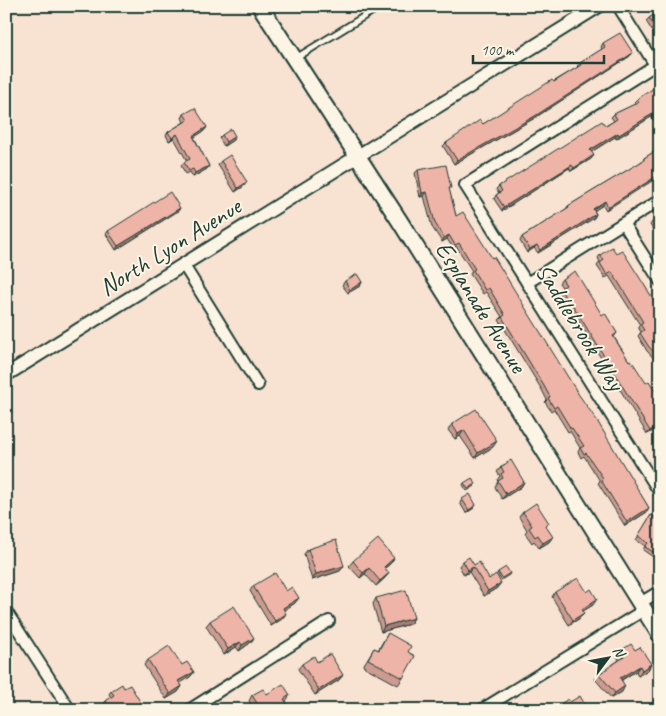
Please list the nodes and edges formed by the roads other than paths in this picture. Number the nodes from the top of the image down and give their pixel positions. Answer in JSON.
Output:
{"nodes":[{"id":1,"x":260,"y":6,"type":"edge"},
{"id":2,"x":381,"y":6,"type":"edge"},
{"id":3,"x":599,"y":6,"type":"edge"},
{"id":4,"x":618,"y":6,"type":"edge"},
{"id":5,"x":294,"y":60,"type":"junction"},
{"id":6,"x":657,"y":64,"type":"edge"},
{"id":7,"x":357,"y":156,"type":"junction"},
{"id":8,"x":660,"y":200,"type":"edge"},
{"id":9,"x":623,"y":223,"type":"junction"},
{"id":10,"x":183,"y":264,"type":"junction"},
{"id":11,"x":660,"y":281,"type":"edge"},
{"id":12,"x":527,"y":283,"type":"junction"},
{"id":13,"x":6,"y":376,"type":"edge"},
{"id":14,"x":258,"y":385,"type":"dead end"},
{"id":15,"x":660,"y":492,"type":"edge"},
{"id":16,"x":660,"y":590,"type":"edge"},
{"id":17,"x":642,"y":606,"type":"junction"},
{"id":18,"x":6,"y":611,"type":"edge"},
{"id":19,"x":329,"y":621,"type":"dead end"},
{"id":20,"x":660,"y":635,"type":"edge"},
{"id":21,"x":70,"y":710,"type":"edge"},
{"id":22,"x":189,"y":710,"type":"edge"},
{"id":23,"x":481,"y":710,"type":"edge"}],
"edges":[{"from":1,"to":5,"type":"main road","name":"Esplanade Avenue"},
{"from":2,"to":5,"type":"lane"},
{"from":3,"to":7,"type":"street","name":"North Lyon Avenue"},
{"from":4,"to":6,"type":"street"},
{"from":5,"to":7,"type":"main road","name":"Esplanade Avenue"},
{"from":6,"to":12,"type":"street","name":"Saddlebrook Way"},
{"from":7,"to":10,"type":"street","name":"North Lyon Avenue"},
{"from":7,"to":17,"type":"main road","name":"Esplanade Avenue"},
{"from":8,"to":9,"type":"street"},
{"from":9,"to":11,"type":"street"},
{"from":9,"to":12,"type":"street"},
{"from":10,"to":13,"type":"street","name":"North Lyon Avenue"},
{"from":10,"to":14,"type":"street"},
{"from":12,"to":15,"type":"street","name":"Saddlebrook Way"},
{"from":16,"to":17,"type":"street"},
{"from":17,"to":20,"type":"main road","name":"Esplanade Avenue"},
{"from":17,"to":23,"type":"street"},
{"from":18,"to":21,"type":"street"},
{"from":19,"to":22,"type":"street"}]}
